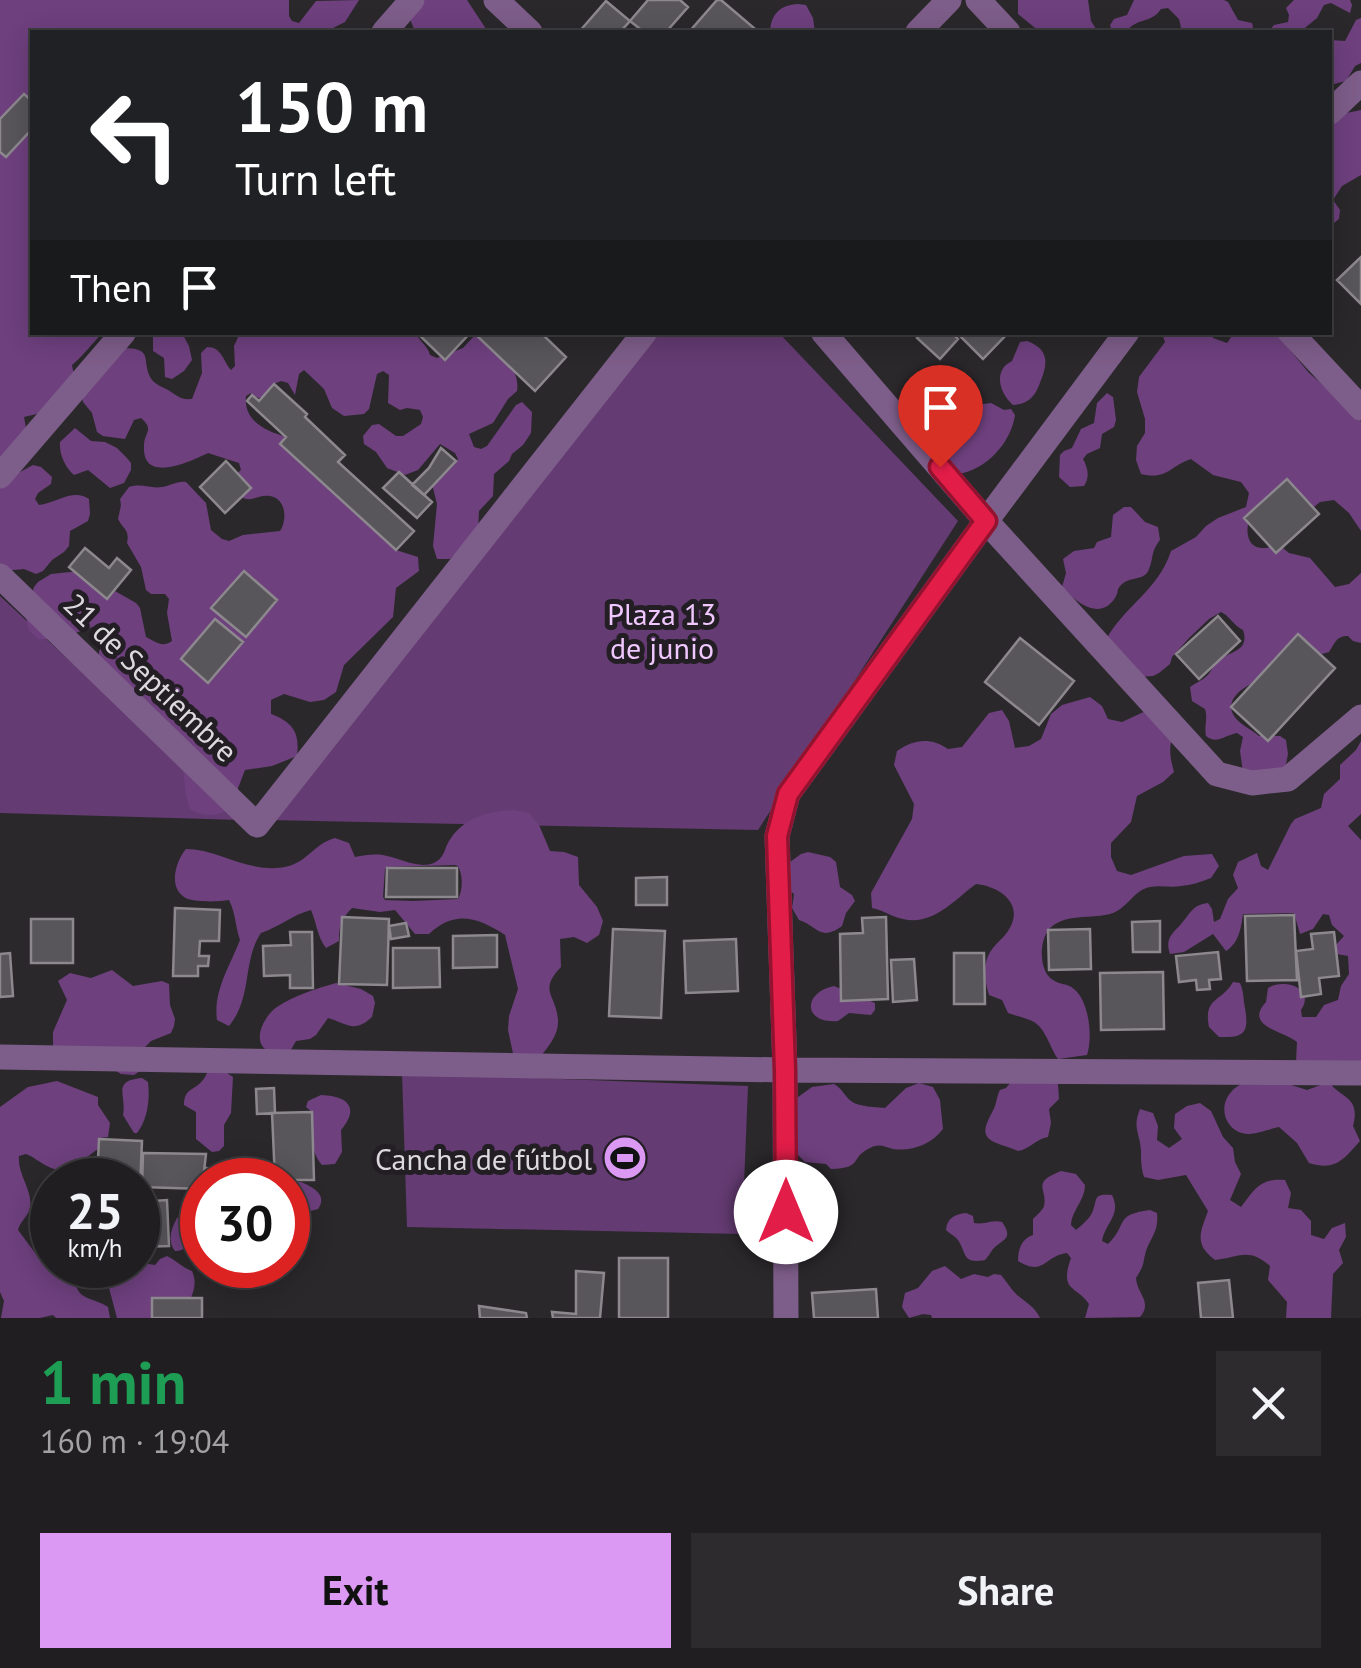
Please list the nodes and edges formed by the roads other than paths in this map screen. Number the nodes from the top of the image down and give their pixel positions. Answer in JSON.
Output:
{"nodes":[{"id":1,"x":412,"y":0,"type":"edge"},
{"id":2,"x":496,"y":0,"type":"edge"},
{"id":3,"x":950,"y":0,"type":"edge"},
{"id":4,"x":978,"y":0,"type":"edge"},
{"id":5,"x":386,"y":30,"type":"edge"},
{"id":6,"x":528,"y":30,"type":"edge"},
{"id":7,"x":920,"y":30,"type":"edge"},
{"id":8,"x":1006,"y":30,"type":"edge"},
{"id":9,"x":1361,"y":83,"type":"edge"},
{"id":10,"x":1332,"y":110,"type":"edge"},
{"id":11,"x":121,"y":335,"type":"edge"},
{"id":12,"x":643,"y":335,"type":"edge"},
{"id":13,"x":826,"y":335,"type":"edge"},
{"id":14,"x":1125,"y":335,"type":"edge"},
{"id":15,"x":1293,"y":335,"type":"edge"},
{"id":16,"x":1361,"y":408,"type":"edge"},
{"id":17,"x":0,"y":476,"type":"edge"},
{"id":18,"x":986,"y":521,"type":"junction"},
{"id":19,"x":0,"y":576,"type":"edge"},
{"id":20,"x":1361,"y":717,"type":"edge"},
{"id":21,"x":0,"y":1057,"type":"edge"},
{"id":22,"x":785,"y":1070,"type":"junction"},
{"id":23,"x":1361,"y":1072,"type":"edge"},
{"id":24,"x":786,"y":1318,"type":"edge"}],
"edges":[{"from":1,"to":5,"type":"street"},
{"from":2,"to":6,"type":"street"},
{"from":3,"to":7,"type":"street"},
{"from":4,"to":8,"type":"street"},
{"from":9,"to":10,"type":"street"},
{"from":11,"to":17,"type":"street"},
{"from":12,"to":19,"type":"street","name":"21 de Septiembre"},
{"from":13,"to":18,"type":"street"},
{"from":14,"to":18,"type":"street"},
{"from":15,"to":16,"type":"street"},
{"from":18,"to":20,"type":"street"},
{"from":18,"to":22,"type":"street"},
{"from":21,"to":22,"type":"street"},
{"from":22,"to":23,"type":"street"},
{"from":22,"to":24,"type":"street"}]}
